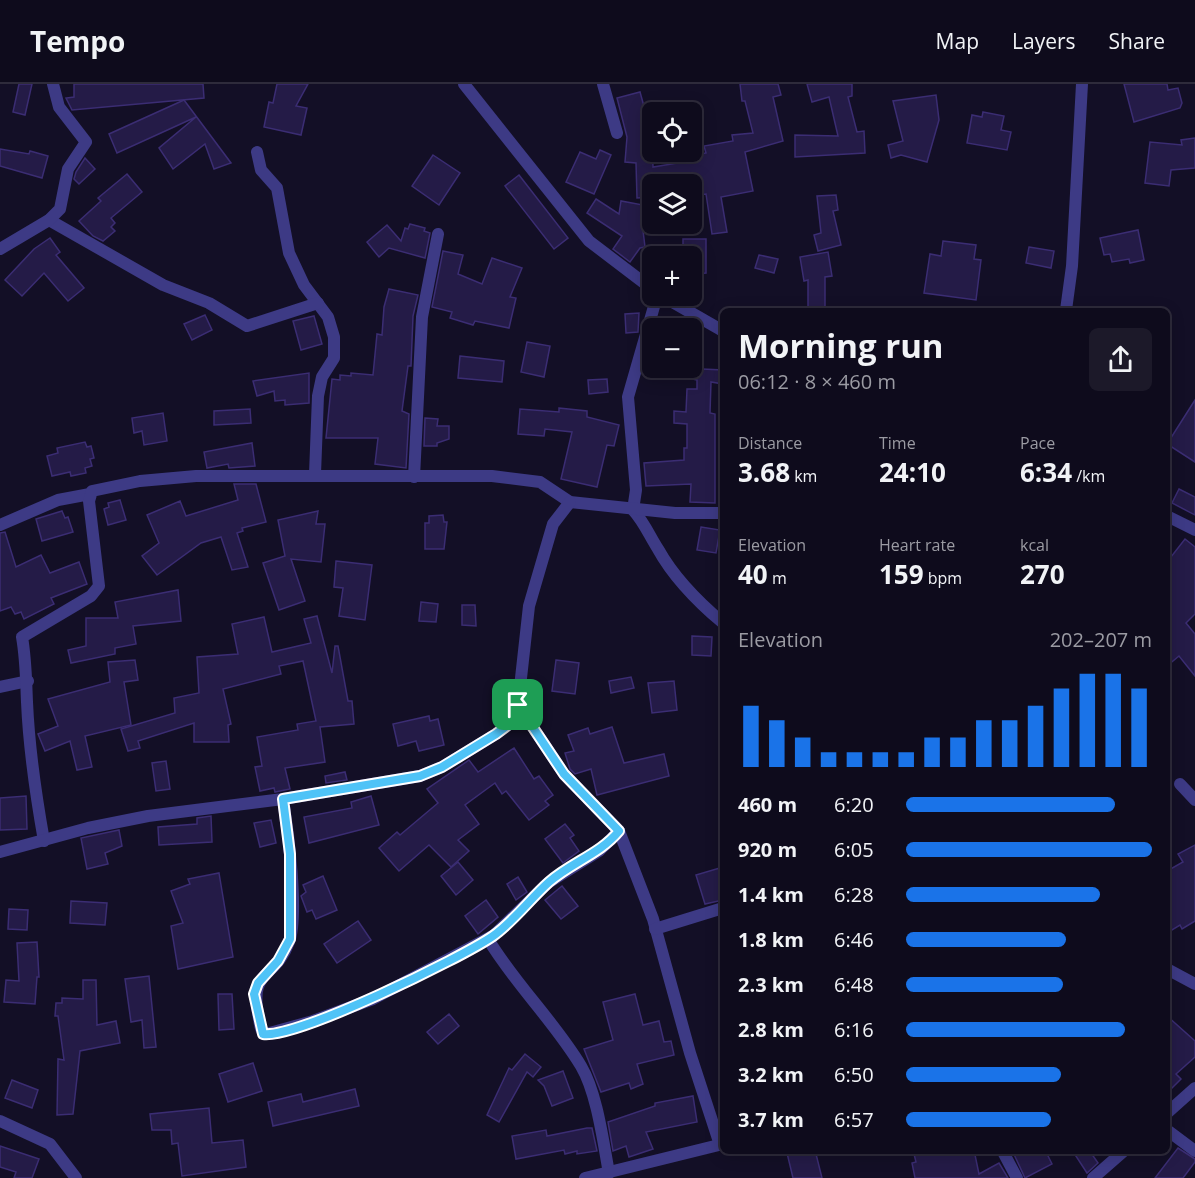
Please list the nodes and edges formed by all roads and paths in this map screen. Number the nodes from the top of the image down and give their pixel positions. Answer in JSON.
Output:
{"nodes":[{"id":1,"x":53,"y":84,"type":"edge"},
{"id":2,"x":464,"y":84,"type":"edge"},
{"id":3,"x":603,"y":84,"type":"edge"},
{"id":4,"x":1082,"y":84,"type":"edge"},
{"id":5,"x":617,"y":133,"type":"dead end"},
{"id":6,"x":257,"y":152,"type":"dead end"},
{"id":7,"x":50,"y":220,"type":"junction"},
{"id":8,"x":438,"y":234,"type":"dead end"},
{"id":9,"x":0,"y":249,"type":"edge"},
{"id":10,"x":642,"y":281,"type":"edge"},
{"id":11,"x":318,"y":303,"type":"junction"},
{"id":12,"x":654,"y":306,"type":"edge"},
{"id":13,"x":679,"y":306,"type":"edge"},
{"id":14,"x":1066,"y":308,"type":"edge"},
{"id":15,"x":720,"y":329,"type":"edge"},
{"id":16,"x":315,"y":474,"type":"junction"},
{"id":17,"x":414,"y":477,"type":"junction"},
{"id":18,"x":90,"y":494,"type":"junction"},
{"id":19,"x":570,"y":502,"type":"junction"},
{"id":20,"x":633,"y":510,"type":"junction"},
{"id":21,"x":720,"y":513,"type":"edge"},
{"id":22,"x":1170,"y":518,"type":"edge"},
{"id":23,"x":0,"y":525,"type":"edge"},
{"id":24,"x":1195,"y":530,"type":"edge"},
{"id":25,"x":720,"y":621,"type":"edge"},
{"id":26,"x":28,"y":681,"type":"junction"},
{"id":27,"x":0,"y":687,"type":"edge"},
{"id":28,"x":518,"y":705,"type":"junction"},
{"id":29,"x":1180,"y":784,"type":"dead end"},
{"id":30,"x":283,"y":799,"type":"junction"},
{"id":31,"x":1195,"y":800,"type":"edge"},
{"id":32,"x":619,"y":831,"type":"junction"},
{"id":33,"x":44,"y":841,"type":"junction"},
{"id":34,"x":0,"y":852,"type":"edge"},
{"id":35,"x":720,"y":909,"type":"edge"},
{"id":36,"x":655,"y":929,"type":"junction"},
{"id":37,"x":488,"y":939,"type":"junction"},
{"id":38,"x":1170,"y":971,"type":"edge"},
{"id":39,"x":1195,"y":984,"type":"edge"},
{"id":40,"x":1195,"y":1088,"type":"edge"},
{"id":41,"x":1170,"y":1110,"type":"edge"},
{"id":42,"x":0,"y":1121,"type":"edge"},
{"id":43,"x":1170,"y":1132,"type":"edge"},
{"id":44,"x":720,"y":1139,"type":"edge"},
{"id":45,"x":720,"y":1145,"type":"edge"},
{"id":46,"x":1195,"y":1151,"type":"edge"},
{"id":47,"x":1004,"y":1154,"type":"edge"},
{"id":48,"x":1121,"y":1154,"type":"edge"},
{"id":49,"x":609,"y":1173,"type":"junction"},
{"id":50,"x":76,"y":1178,"type":"edge"},
{"id":51,"x":585,"y":1178,"type":"edge"},
{"id":52,"x":1017,"y":1178,"type":"edge"},
{"id":53,"x":1094,"y":1178,"type":"edge"}],
"edges":[{"from":1,"to":7,"type":"street"},
{"from":2,"to":10,"type":"street"},
{"from":3,"to":5,"type":"street"},
{"from":4,"to":14,"type":"street"},
{"from":6,"to":11,"type":"street"},
{"from":7,"to":9,"type":"street"},
{"from":7,"to":11,"type":"street"},
{"from":8,"to":17,"type":"street"},
{"from":11,"to":16,"type":"street"},
{"from":12,"to":20,"type":"street"},
{"from":13,"to":15,"type":"street"},
{"from":16,"to":17,"type":"street"},
{"from":16,"to":18,"type":"street"},
{"from":17,"to":19,"type":"street"},
{"from":18,"to":23,"type":"street"},
{"from":18,"to":26,"type":"street"},
{"from":19,"to":20,"type":"street"},
{"from":19,"to":28,"type":"street"},
{"from":20,"to":21,"type":"street"},
{"from":20,"to":25,"type":"street"},
{"from":22,"to":24,"type":"street"},
{"from":26,"to":27,"type":"street"},
{"from":26,"to":33,"type":"street"},
{"from":28,"to":30,"type":"street"},
{"from":28,"to":32,"type":"street"},
{"from":29,"to":31,"type":"street"},
{"from":30,"to":33,"type":"street"},
{"from":30,"to":37,"type":"street"},
{"from":32,"to":36,"type":"street"},
{"from":32,"to":37,"type":"street"},
{"from":33,"to":34,"type":"street"},
{"from":35,"to":36,"type":"street"},
{"from":36,"to":44,"type":"street"},
{"from":37,"to":49,"type":"street"},
{"from":38,"to":39,"type":"street"},
{"from":40,"to":41,"type":"street"},
{"from":42,"to":50,"type":"street"},
{"from":43,"to":46,"type":"street"},
{"from":45,"to":49,"type":"street"},
{"from":47,"to":52,"type":"street"},
{"from":48,"to":53,"type":"street"},
{"from":49,"to":51,"type":"street"}]}
